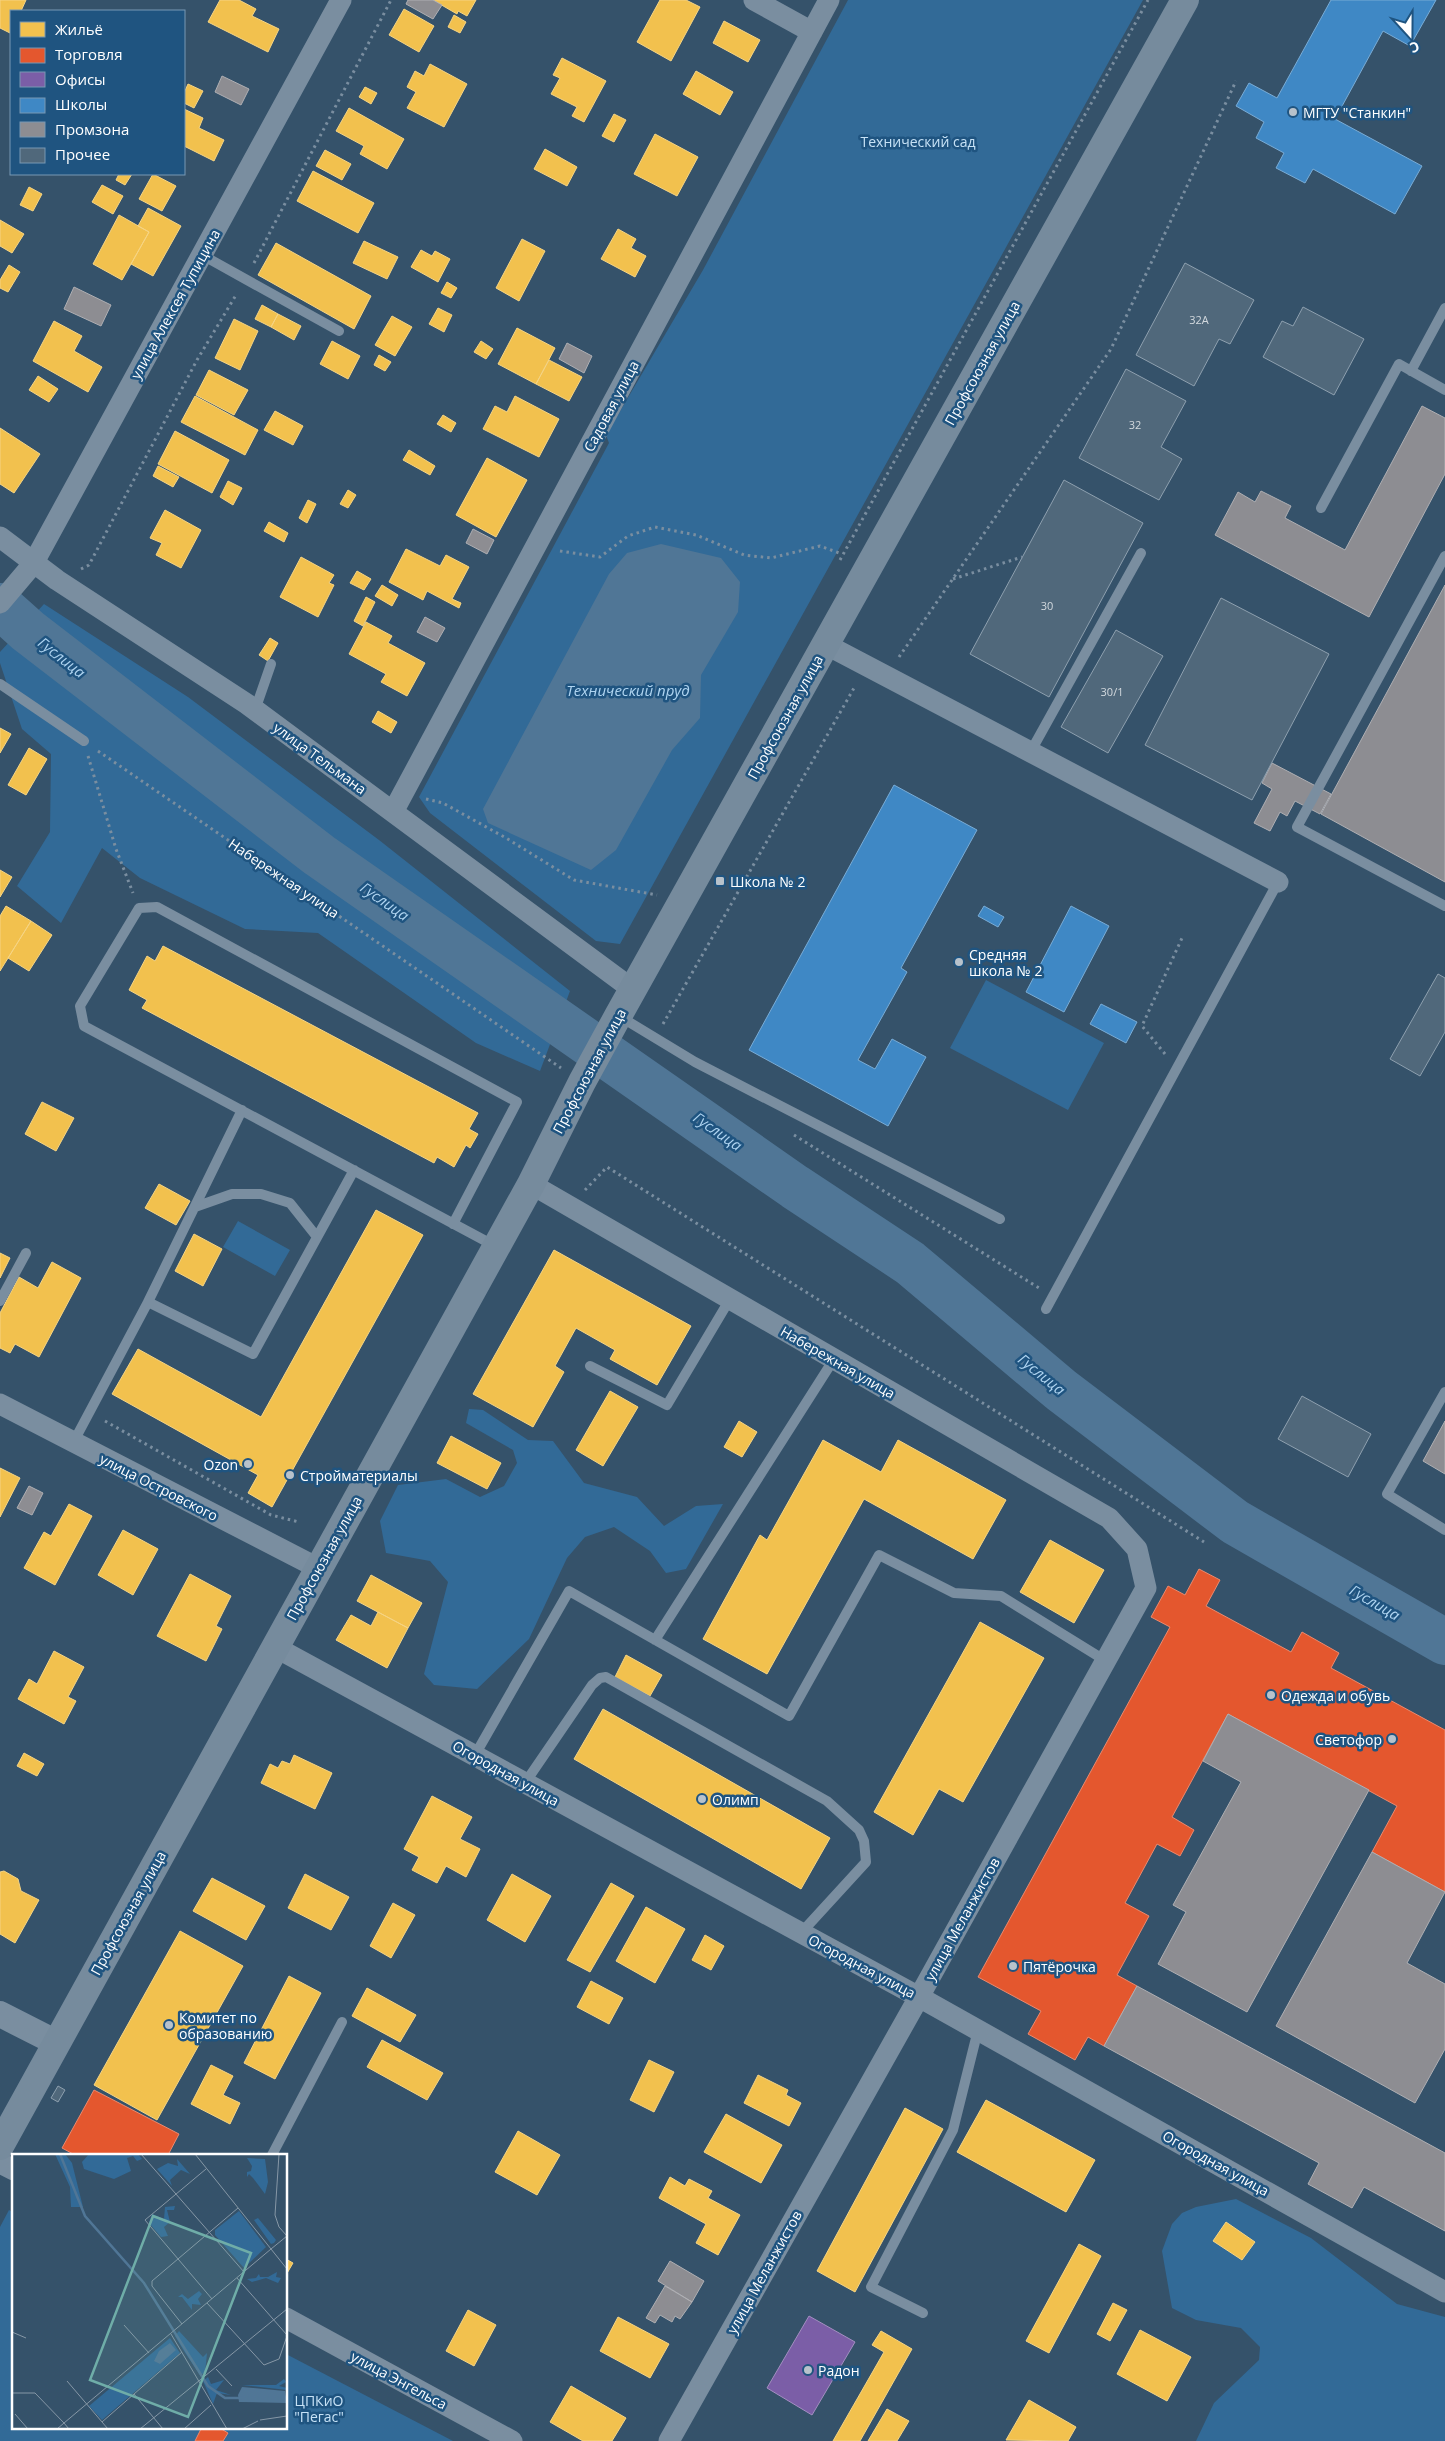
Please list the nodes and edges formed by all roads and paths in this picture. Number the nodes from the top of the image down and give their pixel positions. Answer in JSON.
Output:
{"nodes":[{"id":1,"x":341,"y":0,"type":"edge"},
{"id":2,"x":391,"y":0,"type":"edge"},
{"id":3,"x":754,"y":0,"type":"edge"},
{"id":4,"x":829,"y":0,"type":"edge"},
{"id":5,"x":1148,"y":0,"type":"edge"},
{"id":6,"x":1185,"y":0,"type":"edge"},
{"id":7,"x":812,"y":32,"type":"junction"},
{"id":8,"x":1236,"y":82,"type":"dead end"},
{"id":9,"x":202,"y":256,"type":"junction"},
{"id":10,"x":246,"y":280,"type":"junction"},
{"id":11,"x":1445,"y":308,"type":"edge"},
{"id":12,"x":339,"y":331,"type":"dead end"},
{"id":13,"x":1411,"y":371,"type":"junction"},
{"id":14,"x":1445,"y":390,"type":"edge"},
{"id":15,"x":1322,"y":508,"type":"dead end"},
{"id":16,"x":0,"y":537,"type":"edge"},
{"id":17,"x":537,"y":544,"type":"junction"},
{"id":18,"x":1141,"y":553,"type":"dead end"},
{"id":19,"x":842,"y":554,"type":"junction"},
{"id":20,"x":1445,"y":556,"type":"edge"},
{"id":21,"x":1022,"y":557,"type":"dead end"},
{"id":22,"x":838,"y":563,"type":"dead end"},
{"id":23,"x":33,"y":564,"type":"junction"},
{"id":24,"x":953,"y":579,"type":"junction"},
{"id":25,"x":57,"y":580,"type":"junction"},
{"id":26,"x":0,"y":603,"type":"edge"},
{"id":27,"x":825,"y":644,"type":"junction"},
{"id":28,"x":271,"y":664,"type":"dead end"},
{"id":29,"x":886,"y":676,"type":"junction"},
{"id":30,"x":0,"y":684,"type":"edge"},
{"id":31,"x":860,"y":691,"type":"dead end"},
{"id":32,"x":255,"y":710,"type":"junction"},
{"id":33,"x":84,"y":741,"type":"junction"},
{"id":34,"x":1031,"y":751,"type":"junction"},
{"id":35,"x":404,"y":791,"type":"junction"},
{"id":36,"x":393,"y":812,"type":"junction"},
{"id":37,"x":1278,"y":882,"type":"joint"},
{"id":38,"x":659,"y":895,"type":"dead end"},
{"id":39,"x":1445,"y":906,"type":"edge"},
{"id":40,"x":139,"y":908,"type":"junction"},
{"id":41,"x":1182,"y":938,"type":"dead end"},
{"id":42,"x":632,"y":989,"type":"junction"},
{"id":43,"x":616,"y":1020,"type":"junction"},
{"id":44,"x":654,"y":1038,"type":"junction"},
{"id":45,"x":1177,"y":1068,"type":"junction"},
{"id":46,"x":575,"y":1077,"type":"junction"},
{"id":47,"x":242,"y":1110,"type":"junction"},
{"id":48,"x":793,"y":1135,"type":"dead end"},
{"id":49,"x":354,"y":1170,"type":"junction"},
{"id":50,"x":531,"y":1184,"type":"junction"},
{"id":51,"x":569,"y":1206,"type":"junction"},
{"id":52,"x":194,"y":1207,"type":"junction"},
{"id":53,"x":1000,"y":1219,"type":"dead end"},
{"id":54,"x":453,"y":1224,"type":"junction"},
{"id":55,"x":317,"y":1238,"type":"junction"},
{"id":56,"x":496,"y":1247,"type":"junction"},
{"id":57,"x":26,"y":1254,"type":"dead end"},
{"id":58,"x":1052,"y":1296,"type":"junction"},
{"id":59,"x":730,"y":1299,"type":"junction"},
{"id":60,"x":0,"y":1302,"type":"edge"},
{"id":61,"x":148,"y":1302,"type":"junction"},
{"id":62,"x":1046,"y":1309,"type":"dead end"},
{"id":63,"x":834,"y":1360,"type":"junction"},
{"id":64,"x":590,"y":1366,"type":"dead end"},
{"id":65,"x":1445,"y":1392,"type":"edge"},
{"id":66,"x":0,"y":1404,"type":"edge"},
{"id":67,"x":89,"y":1412,"type":"junction"},
{"id":68,"x":73,"y":1442,"type":"junction"},
{"id":69,"x":299,"y":1522,"type":"dead end"},
{"id":70,"x":1445,"y":1530,"type":"edge"},
{"id":71,"x":1204,"y":1542,"type":"dead end"},
{"id":72,"x":1137,"y":1549,"type":"joint"},
{"id":73,"x":318,"y":1568,"type":"junction"},
{"id":74,"x":655,"y":1640,"type":"junction"},
{"id":75,"x":275,"y":1647,"type":"junction"},
{"id":76,"x":1106,"y":1661,"type":"junction"},
{"id":77,"x":475,"y":1755,"type":"junction"},
{"id":78,"x":526,"y":1783,"type":"junction"},
{"id":79,"x":801,"y":1933,"type":"junction"},
{"id":80,"x":919,"y":1997,"type":"junction"},
{"id":81,"x":0,"y":2014,"type":"edge"},
{"id":82,"x":342,"y":2022,"type":"dead end"},
{"id":83,"x":978,"y":2030,"type":"junction"},
{"id":84,"x":57,"y":2043,"type":"junction"},
{"id":85,"x":0,"y":2146,"type":"edge"},
{"id":86,"x":273,"y":2154,"type":"edge"},
{"id":87,"x":0,"y":2163,"type":"edge"},
{"id":88,"x":12,"y":2169,"type":"edge"},
{"id":89,"x":1445,"y":2292,"type":"edge"},
{"id":90,"x":923,"y":2313,"type":"dead end"},
{"id":91,"x":288,"y":2319,"type":"edge"},
{"id":92,"x":512,"y":2441,"type":"edge"},
{"id":93,"x":669,"y":2441,"type":"edge"}],
"edges":[{"from":1,"to":9,"type":"street","name":"улица Алексея Тупицина"},
{"from":2,"to":10,"type":"path"},
{"from":3,"to":7,"type":"street"},
{"from":4,"to":7,"type":"street","name":"Садовая улица"},
{"from":5,"to":19,"type":"path"},
{"from":6,"to":27,"type":"main road","name":"Профсоюзная улица"},
{"from":7,"to":17,"type":"street","name":"Садовая улица"},
{"from":8,"to":24,"type":"path"},
{"from":9,"to":10,"type":"lane"},
{"from":9,"to":23,"type":"street","name":"улица Алексея Тупицина"},
{"from":10,"to":12,"type":"lane"},
{"from":10,"to":25,"type":"path"},
{"from":11,"to":13,"type":"lane"},
{"from":13,"to":14,"type":"lane"},
{"from":13,"to":15,"type":"lane"},
{"from":16,"to":23,"type":"street","name":"улица Тельмана"},
{"from":17,"to":19,"type":"path"},
{"from":17,"to":35,"type":"street","name":"Садовая улица"},
{"from":18,"to":34,"type":"lane"},
{"from":19,"to":22,"type":"path"},
{"from":20,"to":39,"type":"lane"},
{"from":21,"to":24,"type":"path"},
{"from":23,"to":25,"type":"street","name":"улица Тельмана"},
{"from":23,"to":26,"type":"street","name":"улица Алексея Тупицина"},
{"from":24,"to":29,"type":"path"},
{"from":25,"to":32,"type":"street","name":"улица Тельмана"},
{"from":27,"to":29,"type":"street"},
{"from":27,"to":42,"type":"main road","name":"Профсоюзная улица"},
{"from":28,"to":32,"type":"lane"},
{"from":29,"to":34,"type":"street"},
{"from":30,"to":33,"type":"lane"},
{"from":31,"to":44,"type":"path"},
{"from":32,"to":36,"type":"street","name":"улица Тельмана"},
{"from":33,"to":40,"type":"path"},
{"from":33,"to":46,"type":"path","name":"Набережная улица"},
{"from":34,"to":37,"type":"street"},
{"from":35,"to":36,"type":"street","name":"Садовая улица"},
{"from":35,"to":38,"type":"path"},
{"from":36,"to":42,"type":"street","name":"улица Тельмана"},
{"from":37,"to":45,"type":"lane"},
{"from":40,"to":47,"type":"lane"},
{"from":40,"to":54,"type":"lane"},
{"from":41,"to":45,"type":"path"},
{"from":42,"to":43,"type":"main road","name":"Профсоюзная улица"},
{"from":43,"to":44,"type":"lane"},
{"from":43,"to":46,"type":"main road","name":"Профсоюзная улица"},
{"from":44,"to":53,"type":"lane"},
{"from":45,"to":58,"type":"lane"},
{"from":46,"to":50,"type":"main road","name":"Профсоюзная улица"},
{"from":47,"to":49,"type":"lane"},
{"from":47,"to":52,"type":"lane"},
{"from":48,"to":58,"type":"path"},
{"from":49,"to":54,"type":"lane"},
{"from":49,"to":55,"type":"lane"},
{"from":50,"to":51,"type":"street","name":"Набережная улица"},
{"from":50,"to":56,"type":"main road","name":"Профсоюзная улица"},
{"from":51,"to":59,"type":"street","name":"Набережная улица"},
{"from":51,"to":71,"type":"path"},
{"from":52,"to":55,"type":"lane"},
{"from":52,"to":61,"type":"lane"},
{"from":54,"to":56,"type":"lane"},
{"from":55,"to":61,"type":"lane"},
{"from":56,"to":73,"type":"main road","name":"Профсоюзная улица"},
{"from":57,"to":60,"type":"lane"},
{"from":58,"to":62,"type":"lane"},
{"from":59,"to":63,"type":"street","name":"Набережная улица"},
{"from":59,"to":64,"type":"lane"},
{"from":61,"to":67,"type":"lane"},
{"from":63,"to":72,"type":"street","name":"Набережная улица"},
{"from":63,"to":74,"type":"lane"},
{"from":65,"to":70,"type":"lane"},
{"from":66,"to":68,"type":"street","name":"улица Островского"},
{"from":67,"to":68,"type":"lane"},
{"from":67,"to":69,"type":"path"},
{"from":68,"to":73,"type":"street","name":"улица Островского"},
{"from":72,"to":76,"type":"street","name":"улица Меланжистов"},
{"from":73,"to":75,"type":"main road","name":"Профсоюзная улица"},
{"from":74,"to":76,"type":"lane"},
{"from":74,"to":77,"type":"lane"},
{"from":75,"to":77,"type":"street","name":"Огородная улица"},
{"from":75,"to":84,"type":"main road","name":"Профсоюзная улица"},
{"from":76,"to":80,"type":"street","name":"улица Меланжистов"},
{"from":77,"to":78,"type":"street","name":"Огородная улица"},
{"from":78,"to":79,"type":"street","name":"Огородная улица"},
{"from":78,"to":79,"type":"lane"},
{"from":79,"to":80,"type":"street","name":"Огородная улица"},
{"from":80,"to":83,"type":"street","name":"Огородная улица"},
{"from":80,"to":93,"type":"street","name":"улица Меланжистов"},
{"from":81,"to":84,"type":"street"},
{"from":82,"to":86,"type":"lane"},
{"from":83,"to":89,"type":"street","name":"Огородная улица"},
{"from":83,"to":90,"type":"lane"},
{"from":84,"to":85,"type":"main road","name":"Профсоюзная улица"},
{"from":87,"to":88,"type":"street"},
{"from":91,"to":92,"type":"street","name":"улица Энгельса"}]}
